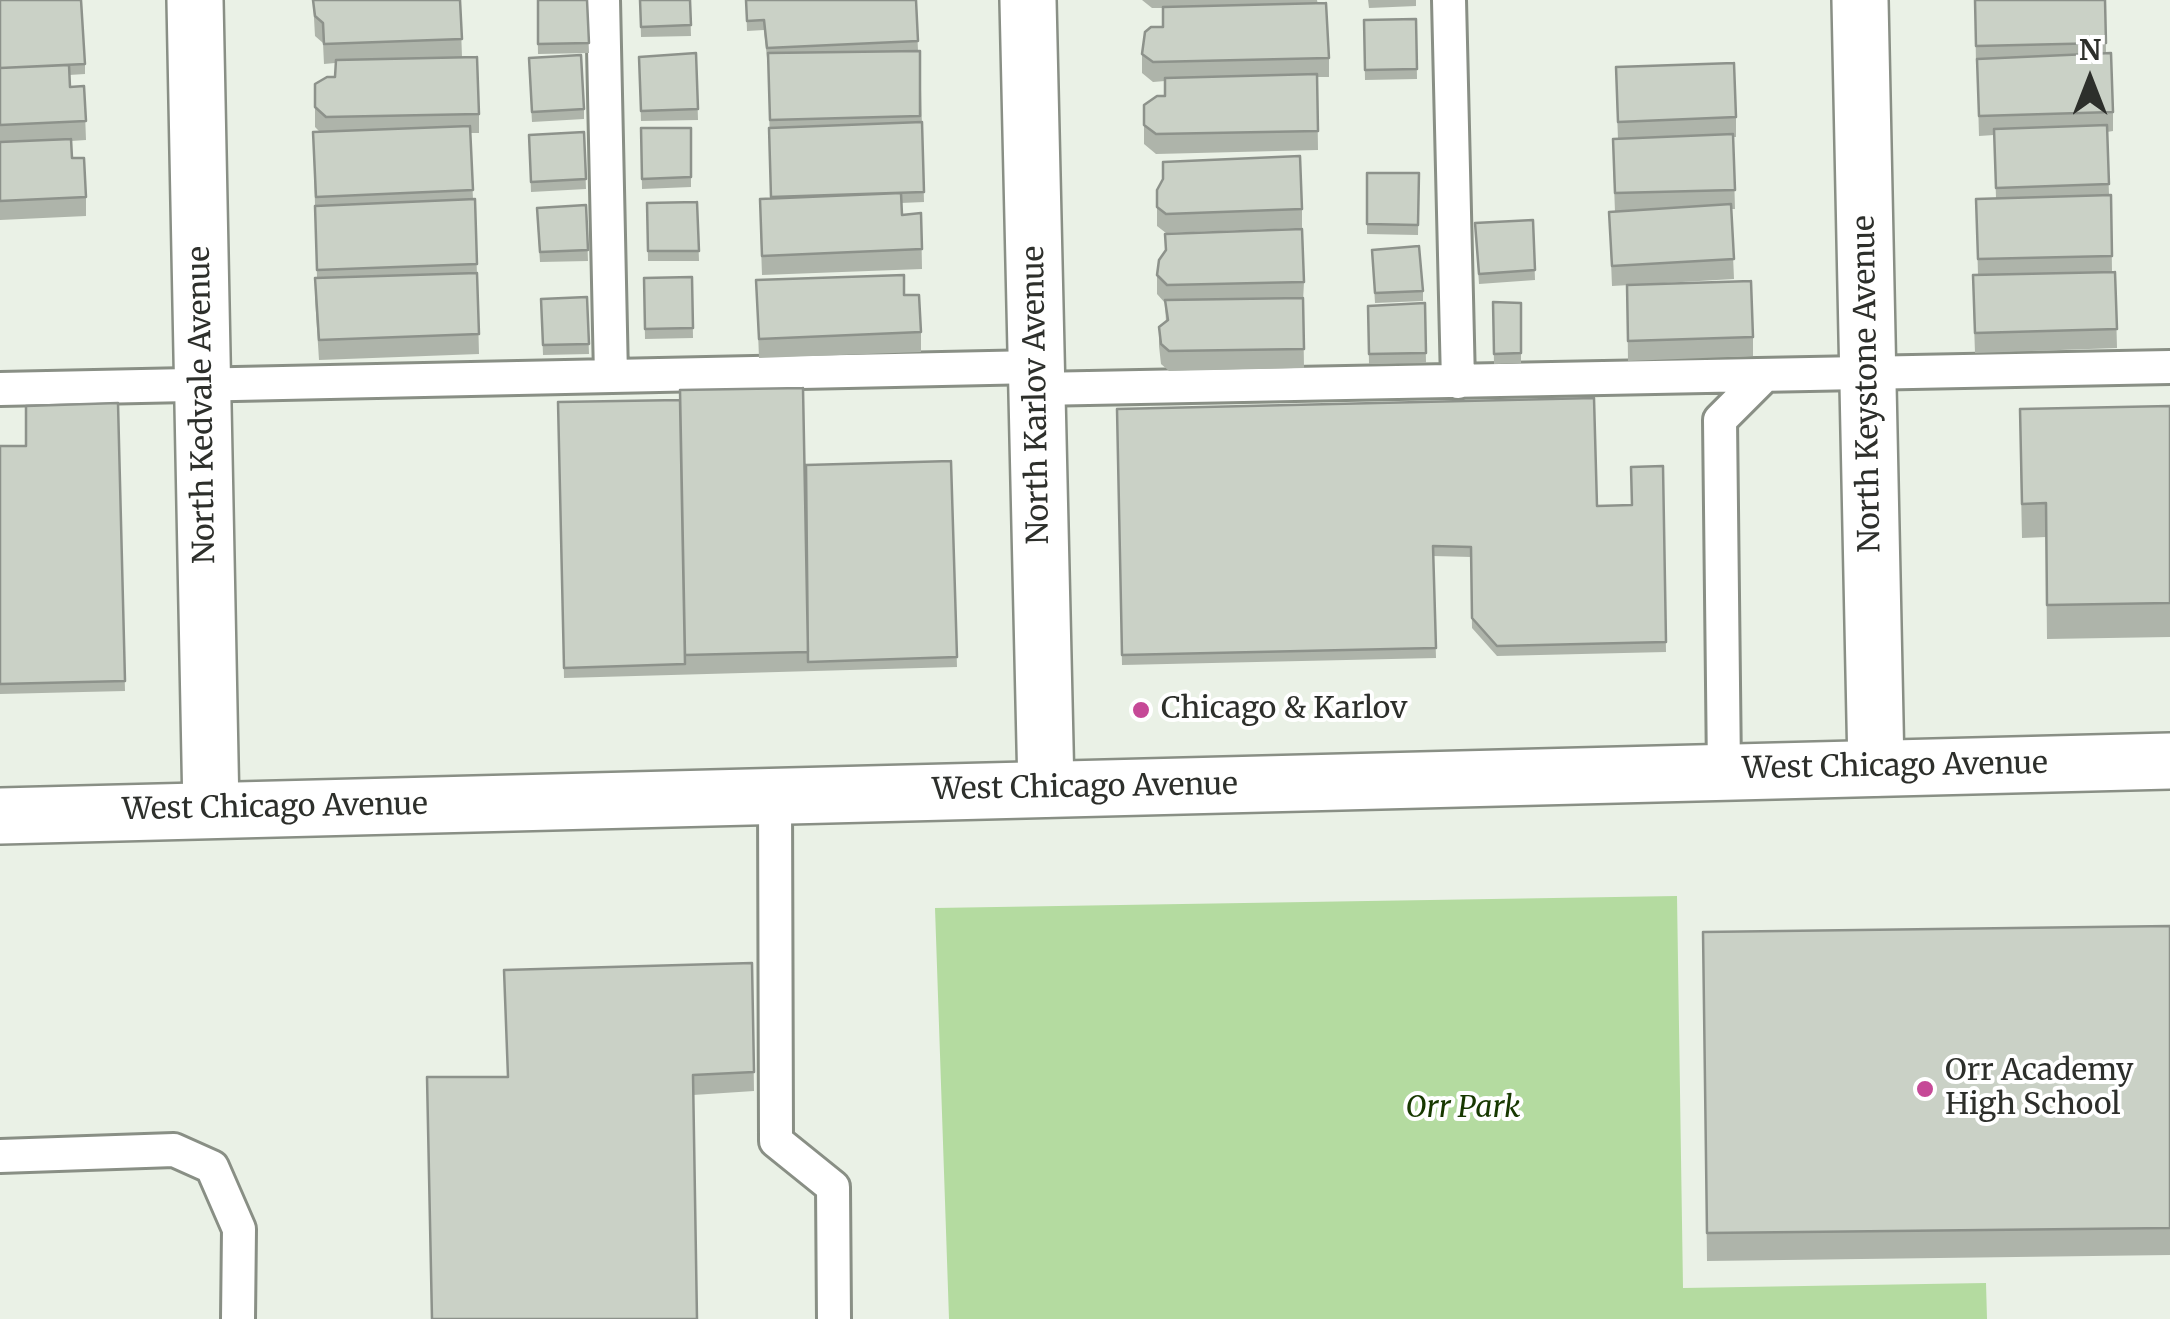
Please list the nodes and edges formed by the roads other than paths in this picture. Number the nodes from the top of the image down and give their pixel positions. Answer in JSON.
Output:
{"nodes":[{"id":1,"x":194,"y":0,"type":"edge"},
{"id":2,"x":603,"y":0,"type":"edge"},
{"id":3,"x":1028,"y":0,"type":"edge"},
{"id":4,"x":1449,"y":0,"type":"edge"},
{"id":5,"x":1860,"y":0,"type":"edge"},
{"id":6,"x":2170,"y":367,"type":"edge"},
{"id":7,"x":1868,"y":374,"type":"junction"},
{"id":8,"x":611,"y":376,"type":"junction"},
{"id":9,"x":1764,"y":376,"type":"junction"},
{"id":10,"x":1037,"y":378,"type":"junction"},
{"id":11,"x":1458,"y":382,"type":"junction"},
{"id":12,"x":202,"y":384,"type":"junction"},
{"id":13,"x":0,"y":388,"type":"edge"},
{"id":14,"x":2170,"y":761,"type":"edge"},
{"id":15,"x":1876,"y":768,"type":"junction"},
{"id":16,"x":1724,"y":771,"type":"junction"},
{"id":17,"x":1046,"y":789,"type":"junction"},
{"id":18,"x":775,"y":796,"type":"junction"},
{"id":19,"x":211,"y":810,"type":"junction"},
{"id":20,"x":0,"y":816,"type":"edge"},
{"id":21,"x":0,"y":1156,"type":"edge"},
{"id":22,"x":238,"y":1319,"type":"edge"},
{"id":23,"x":834,"y":1319,"type":"edge"}],
"edges":[{"from":1,"to":12,"type":"street","name":"North Kedvale Avenue"},
{"from":2,"to":8,"type":"lane"},
{"from":3,"to":10,"type":"street","name":"North Karlov Avenue"},
{"from":4,"to":11,"type":"lane"},
{"from":5,"to":7,"type":"street","name":"North Keystone Avenue"},
{"from":6,"to":7,"type":"lane"},
{"from":7,"to":9,"type":"lane"},
{"from":7,"to":15,"type":"street","name":"North Keystone Avenue"},
{"from":8,"to":10,"type":"lane"},
{"from":8,"to":12,"type":"lane"},
{"from":9,"to":11,"type":"lane"},
{"from":9,"to":16,"type":"lane"},
{"from":10,"to":11,"type":"lane"},
{"from":10,"to":17,"type":"street","name":"North Karlov Avenue"},
{"from":12,"to":13,"type":"lane"},
{"from":12,"to":19,"type":"street","name":"North Kedvale Avenue"},
{"from":14,"to":15,"type":"street","name":"West Chicago Avenue"},
{"from":15,"to":16,"type":"street","name":"West Chicago Avenue"},
{"from":16,"to":17,"type":"street","name":"West Chicago Avenue"},
{"from":17,"to":18,"type":"street","name":"West Chicago Avenue"},
{"from":18,"to":19,"type":"street","name":"West Chicago Avenue"},
{"from":18,"to":23,"type":"lane"},
{"from":19,"to":20,"type":"street","name":"West Chicago Avenue"},
{"from":21,"to":22,"type":"lane"}]}
